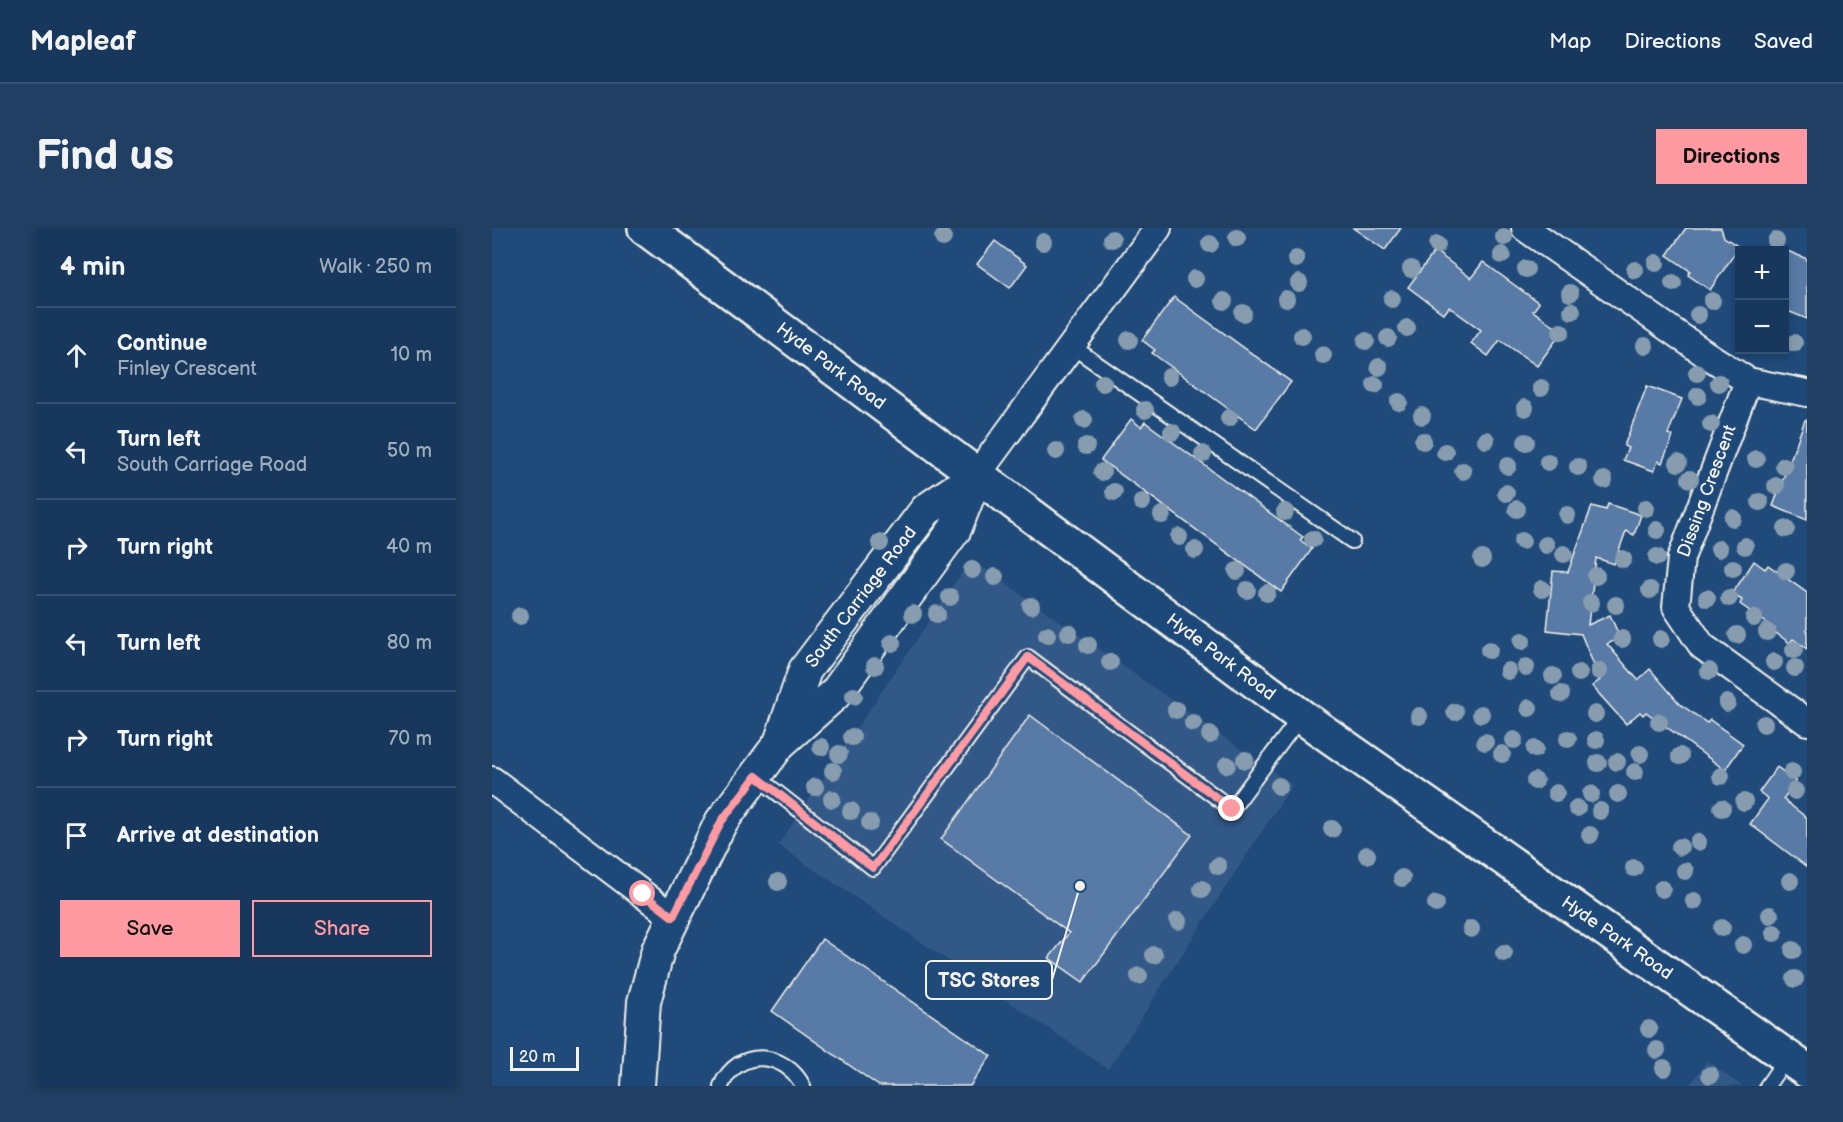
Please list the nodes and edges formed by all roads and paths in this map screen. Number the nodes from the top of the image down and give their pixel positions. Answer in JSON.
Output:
{"nodes":[{"id":1,"x":645,"y":228,"type":"edge"},
{"id":2,"x":1158,"y":228,"type":"edge"},
{"id":3,"x":1525,"y":228,"type":"edge"},
{"id":4,"x":1070,"y":345,"type":"junction"},
{"id":5,"x":1748,"y":381,"type":"junction"},
{"id":6,"x":1807,"y":393,"type":"edge"},
{"id":7,"x":976,"y":476,"type":"junction"},
{"id":8,"x":1352,"y":541,"type":"dead end"},
{"id":9,"x":1301,"y":716,"type":"junction"},
{"id":10,"x":1807,"y":722,"type":"edge"},
{"id":11,"x":756,"y":776,"type":"junction"},
{"id":12,"x":492,"y":780,"type":"edge"},
{"id":13,"x":673,"y":917,"type":"junction"},
{"id":14,"x":1797,"y":1064,"type":"edge"},
{"id":15,"x":638,"y":1086,"type":"edge"},
{"id":16,"x":722,"y":1086,"type":"edge"},
{"id":17,"x":803,"y":1086,"type":"edge"},
{"id":18,"x":1767,"y":1086,"type":"edge"}],
"edges":[{"from":1,"to":7,"type":"main road","name":"Hyde Park Road"},
{"from":2,"to":4,"type":"street","name":"South Carriage Road"},
{"from":3,"to":5,"type":"street"},
{"from":4,"to":7,"type":"street","name":"South Carriage Road"},
{"from":4,"to":8,"type":"lane"},
{"from":5,"to":6,"type":"street"},
{"from":5,"to":10,"type":"street","name":"Dissing Crescent"},
{"from":7,"to":9,"type":"main road","name":"Hyde Park Road"},
{"from":7,"to":11,"type":"street","name":"South Carriage Road"},
{"from":9,"to":11,"type":"lane"},
{"from":9,"to":14,"type":"main road","name":"Hyde Park Road"},
{"from":11,"to":13,"type":"street","name":"South Carriage Road"},
{"from":12,"to":13,"type":"street"},
{"from":13,"to":15,"type":"street","name":"South Carriage Road"},
{"from":14,"to":18,"type":"lane"},
{"from":16,"to":17,"type":"lane"}]}
